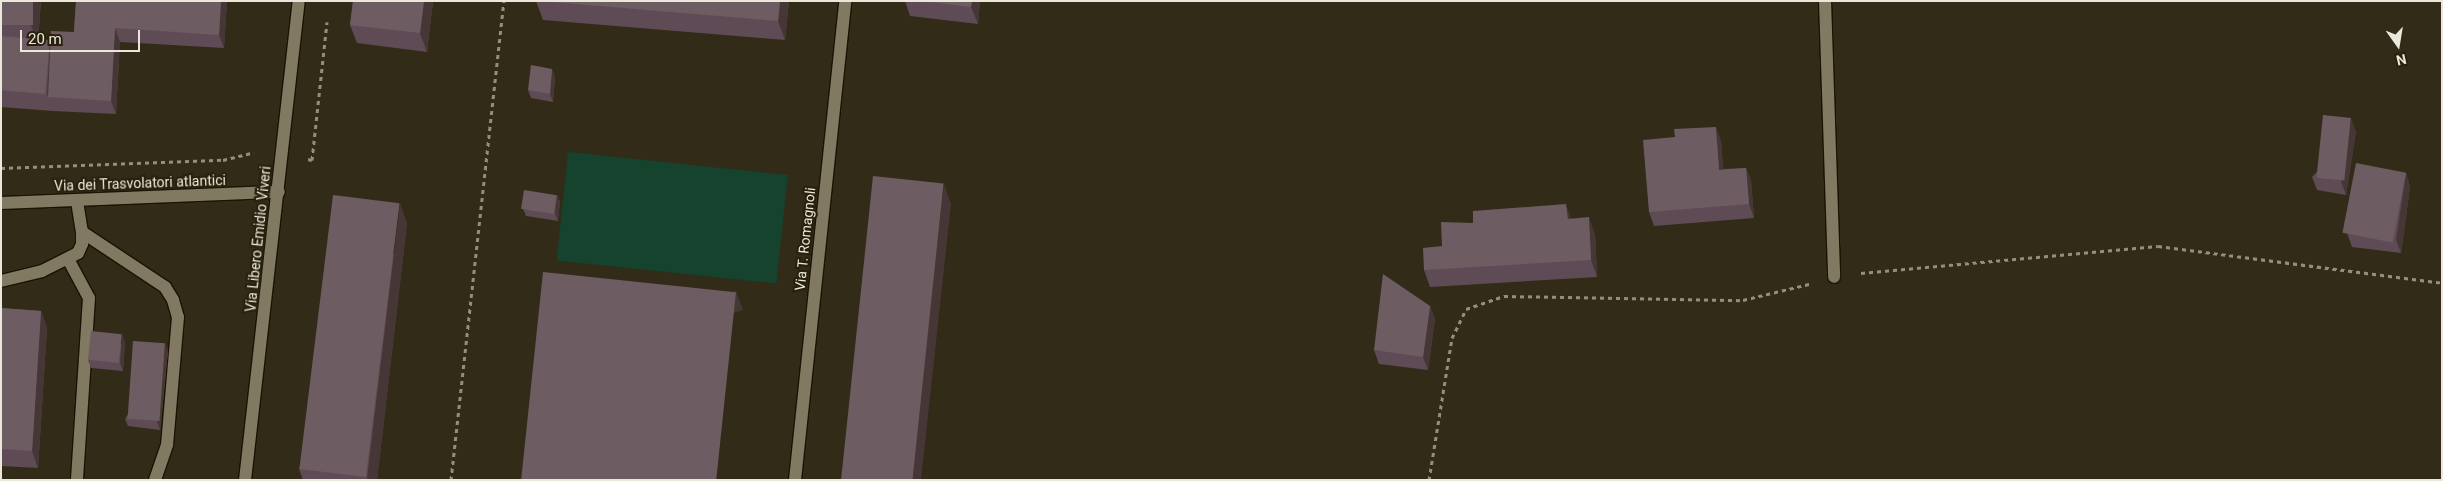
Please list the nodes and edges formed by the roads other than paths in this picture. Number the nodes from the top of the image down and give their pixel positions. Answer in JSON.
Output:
{"nodes":[{"id":1,"x":299,"y":1,"type":"edge"},
{"id":2,"x":845,"y":1,"type":"edge"},
{"id":3,"x":1825,"y":1,"type":"edge"},
{"id":4,"x":279,"y":192,"type":"junction"},
{"id":5,"x":77,"y":201,"type":"junction"},
{"id":6,"x":1,"y":203,"type":"edge"},
{"id":7,"x":82,"y":232,"type":"junction"},
{"id":8,"x":68,"y":259,"type":"junction"},
{"id":9,"x":1834,"y":277,"type":"road end"},
{"id":10,"x":1,"y":281,"type":"edge"},
{"id":11,"x":77,"y":480,"type":"edge"},
{"id":12,"x":155,"y":480,"type":"edge"},
{"id":13,"x":245,"y":480,"type":"edge"},
{"id":14,"x":795,"y":480,"type":"edge"}],
"edges":[{"from":1,"to":4,"type":"street","name":"Via Libero Emidio Viveri"},
{"from":2,"to":14,"type":"street","name":"Via T. Romagnoli"},
{"from":3,"to":9,"type":"street"},
{"from":4,"to":5,"type":"street","name":"Via dei Trasvolatori atlantici"},
{"from":4,"to":13,"type":"street","name":"Via Libero Emidio Viveri"},
{"from":5,"to":6,"type":"street","name":"Via dei Trasvolatori atlantici"},
{"from":5,"to":7,"type":"street"},
{"from":7,"to":8,"type":"street"},
{"from":7,"to":12,"type":"street"},
{"from":8,"to":10,"type":"street"},
{"from":8,"to":11,"type":"street"}]}
